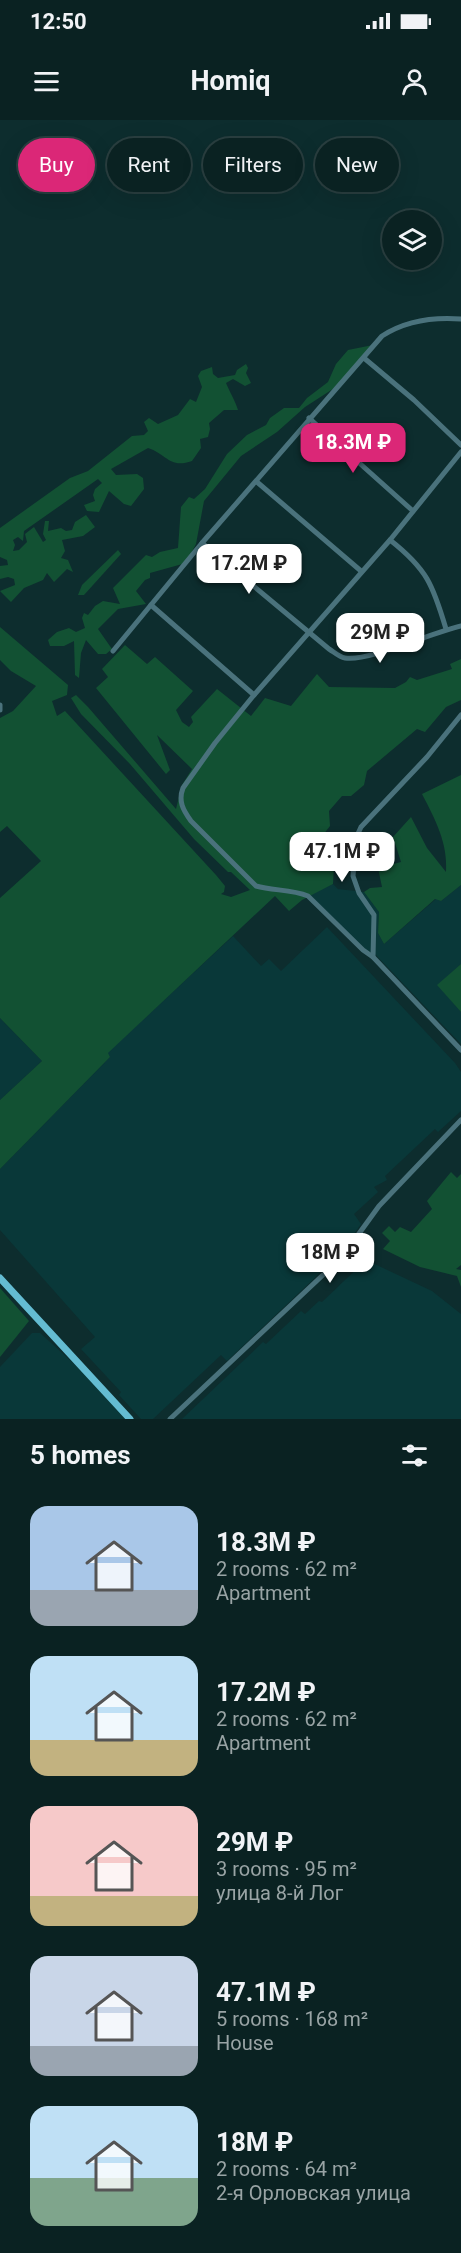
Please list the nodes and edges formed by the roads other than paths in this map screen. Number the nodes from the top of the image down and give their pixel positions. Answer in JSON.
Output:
{"nodes":[{"id":1,"x":461,"y":319,"type":"edge"},
{"id":2,"x":364,"y":358,"type":"junction"},
{"id":3,"x":309,"y":418,"type":"junction"},
{"id":4,"x":461,"y":445,"type":"edge"},
{"id":5,"x":461,"y":452,"type":"edge"},
{"id":6,"x":257,"y":482,"type":"junction"},
{"id":7,"x":413,"y":511,"type":"junction"},
{"id":8,"x":390,"y":540,"type":"junction"},
{"id":9,"x":202,"y":543,"type":"junction"},
{"id":10,"x":361,"y":571,"type":"junction"},
{"id":11,"x":151,"y":604,"type":"junction"},
{"id":12,"x":461,"y":626,"type":"edge"},
{"id":13,"x":446,"y":629,"type":"junction"},
{"id":14,"x":309,"y":633,"type":"junction"},
{"id":15,"x":113,"y":651,"type":"dead end"},
{"id":16,"x":254,"y":695,"type":"junction"},
{"id":17,"x":461,"y":715,"type":"edge"},
{"id":18,"x":373,"y":957,"type":"junction"},
{"id":19,"x":461,"y":1050,"type":"edge"},
{"id":20,"x":461,"y":1120,"type":"edge"},
{"id":21,"x":0,"y":1278,"type":"edge"},
{"id":22,"x":130,"y":1419,"type":"edge"},
{"id":23,"x":170,"y":1419,"type":"edge"}],
"edges":[{"from":1,"to":2,"type":"street"},
{"from":2,"to":3,"type":"street"},
{"from":2,"to":4,"type":"street"},
{"from":3,"to":6,"type":"street"},
{"from":3,"to":7,"type":"street"},
{"from":5,"to":7,"type":"street"},
{"from":6,"to":9,"type":"street"},
{"from":6,"to":10,"type":"street"},
{"from":7,"to":8,"type":"street"},
{"from":8,"to":10,"type":"street"},
{"from":8,"to":13,"type":"street"},
{"from":9,"to":11,"type":"street"},
{"from":9,"to":14,"type":"street"},
{"from":10,"to":14,"type":"street"},
{"from":11,"to":15,"type":"street"},
{"from":11,"to":16,"type":"street"},
{"from":12,"to":13,"type":"street"},
{"from":13,"to":14,"type":"street"},
{"from":14,"to":16,"type":"street"},
{"from":16,"to":18,"type":"street"},
{"from":17,"to":18,"type":"street"},
{"from":18,"to":19,"type":"street"},
{"from":20,"to":23,"type":"street"},
{"from":21,"to":22,"type":"main road"}]}
